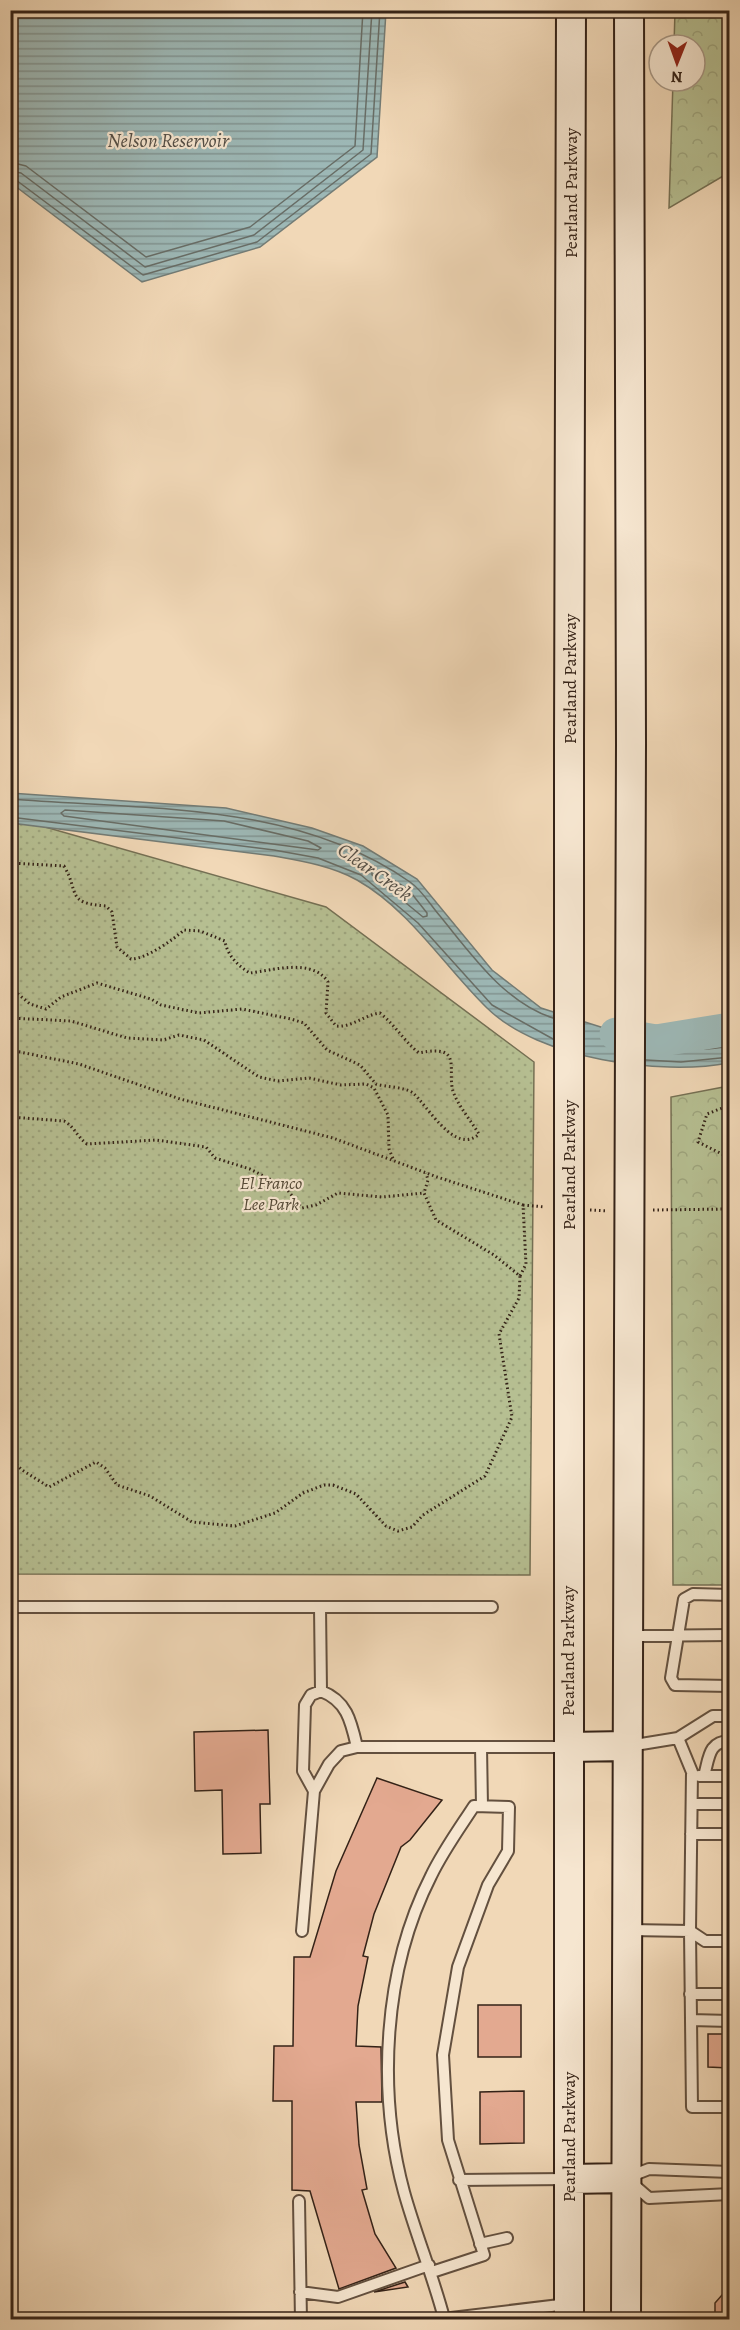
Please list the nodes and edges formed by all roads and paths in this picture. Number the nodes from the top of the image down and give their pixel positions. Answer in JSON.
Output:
{"nodes":[{"id":1,"x":571,"y":10,"type":"edge"},
{"id":2,"x":629,"y":10,"type":"edge"},
{"id":3,"x":10,"y":863,"type":"edge"},
{"id":4,"x":10,"y":993,"type":"edge"},
{"id":5,"x":10,"y":1018,"type":"edge"},
{"id":6,"x":10,"y":1050,"type":"edge"},
{"id":7,"x":729,"y":1105,"type":"edge"},
{"id":8,"x":10,"y":1117,"type":"edge"},
{"id":9,"x":729,"y":1158,"type":"edge"},
{"id":10,"x":394,"y":1161,"type":"junction"},
{"id":11,"x":426,"y":1173,"type":"junction"},
{"id":12,"x":424,"y":1193,"type":"junction"},
{"id":13,"x":520,"y":1276,"type":"junction"},
{"id":14,"x":10,"y":1458,"type":"edge"},
{"id":15,"x":729,"y":1595,"type":"edge"},
{"id":16,"x":10,"y":1607,"type":"edge"},
{"id":17,"x":320,"y":1607,"type":"junction"},
{"id":18,"x":492,"y":1607,"type":"dead end"},
{"id":19,"x":678,"y":1634,"type":"junction"},
{"id":20,"x":729,"y":1635,"type":"edge"},
{"id":21,"x":627,"y":1636,"type":"junction"},
{"id":22,"x":729,"y":1686,"type":"edge"},
{"id":23,"x":321,"y":1691,"type":"junction"},
{"id":24,"x":729,"y":1716,"type":"edge"},
{"id":25,"x":678,"y":1738,"type":"junction"},
{"id":26,"x":729,"y":1741,"type":"edge"},
{"id":27,"x":626,"y":1746,"type":"junction"},
{"id":28,"x":357,"y":1747,"type":"junction"},
{"id":29,"x":481,"y":1747,"type":"junction"},
{"id":30,"x":568,"y":1747,"type":"junction"},
{"id":31,"x":692,"y":1776,"type":"junction"},
{"id":32,"x":704,"y":1776,"type":"junction"},
{"id":33,"x":723,"y":1776,"type":"dead end"},
{"id":34,"x":314,"y":1791,"type":"junction"},
{"id":35,"x":692,"y":1804,"type":"junction"},
{"id":36,"x":722,"y":1804,"type":"dead end"},
{"id":37,"x":482,"y":1806,"type":"junction"},
{"id":38,"x":691,"y":1834,"type":"junction"},
{"id":39,"x":729,"y":1834,"type":"edge"},
{"id":40,"x":302,"y":1930,"type":"dead end"},
{"id":41,"x":626,"y":1930,"type":"junction"},
{"id":42,"x":690,"y":1931,"type":"junction"},
{"id":43,"x":729,"y":1941,"type":"edge"},
{"id":44,"x":690,"y":1994,"type":"junction"},
{"id":45,"x":729,"y":1994,"type":"edge"},
{"id":46,"x":691,"y":2020,"type":"junction"},
{"id":47,"x":729,"y":2021,"type":"edge"},
{"id":48,"x":729,"y":2107,"type":"edge"},
{"id":49,"x":729,"y":2172,"type":"edge"},
{"id":50,"x":627,"y":2178,"type":"junction"},
{"id":51,"x":569,"y":2179,"type":"junction"},
{"id":52,"x":459,"y":2180,"type":"junction"},
{"id":53,"x":729,"y":2193,"type":"edge"},
{"id":54,"x":299,"y":2201,"type":"dead end"},
{"id":55,"x":507,"y":2238,"type":"dead end"},
{"id":56,"x":480,"y":2244,"type":"junction"},
{"id":57,"x":431,"y":2269,"type":"junction"},
{"id":58,"x":300,"y":2292,"type":"junction"},
{"id":59,"x":569,"y":2312,"type":"edge"},
{"id":60,"x":498,"y":2316,"type":"edge"},
{"id":61,"x":301,"y":2319,"type":"edge"},
{"id":62,"x":439,"y":2319,"type":"edge"},
{"id":63,"x":626,"y":2319,"type":"edge"}],
"edges":[{"from":1,"to":30,"type":"main road","name":"Pearland Parkway","bridge":true},
{"from":2,"to":21,"type":"main road","bridge":true},
{"from":3,"to":4,"type":"path"},
{"from":5,"to":10,"type":"path"},
{"from":6,"to":10,"type":"path"},
{"from":7,"to":9,"type":"path"},
{"from":8,"to":12,"type":"path"},
{"from":10,"to":11,"type":"path"},
{"from":11,"to":12,"type":"path"},
{"from":11,"to":13,"type":"path"},
{"from":12,"to":13,"type":"path"},
{"from":13,"to":14,"type":"path"},
{"from":15,"to":19,"type":"lane"},
{"from":16,"to":17,"type":"lane"},
{"from":17,"to":18,"type":"lane"},
{"from":17,"to":23,"type":"lane"},
{"from":19,"to":20,"type":"lane"},
{"from":19,"to":21,"type":"lane"},
{"from":19,"to":22,"type":"lane"},
{"from":21,"to":27,"type":"main road"},
{"from":23,"to":28,"type":"lane"},
{"from":23,"to":34,"type":"lane"},
{"from":24,"to":25,"type":"lane"},
{"from":25,"to":27,"type":"lane"},
{"from":25,"to":31,"type":"lane"},
{"from":26,"to":32,"type":"lane"},
{"from":27,"to":30,"type":"main road"},
{"from":27,"to":41,"type":"main road"},
{"from":28,"to":29,"type":"lane"},
{"from":28,"to":34,"type":"lane"},
{"from":29,"to":30,"type":"lane"},
{"from":29,"to":37,"type":"lane"},
{"from":30,"to":51,"type":"main road","name":"Pearland Parkway"},
{"from":31,"to":32,"type":"lane"},
{"from":31,"to":35,"type":"lane"},
{"from":32,"to":33,"type":"lane"},
{"from":34,"to":40,"type":"lane"},
{"from":35,"to":36,"type":"lane"},
{"from":35,"to":38,"type":"lane"},
{"from":37,"to":52,"type":"lane"},
{"from":37,"to":57,"type":"lane"},
{"from":38,"to":39,"type":"lane"},
{"from":38,"to":42,"type":"lane"},
{"from":41,"to":42,"type":"lane"},
{"from":41,"to":50,"type":"main road"},
{"from":42,"to":43,"type":"lane"},
{"from":42,"to":44,"type":"lane"},
{"from":44,"to":45,"type":"lane"},
{"from":44,"to":46,"type":"lane"},
{"from":46,"to":47,"type":"lane"},
{"from":46,"to":48,"type":"lane"},
{"from":49,"to":50,"type":"lane"},
{"from":50,"to":51,"type":"main road"},
{"from":50,"to":53,"type":"lane"},
{"from":50,"to":63,"type":"main road"},
{"from":51,"to":52,"type":"lane"},
{"from":51,"to":59,"type":"main road","name":"Pearland Parkway"},
{"from":52,"to":56,"type":"lane"},
{"from":54,"to":58,"type":"lane"},
{"from":55,"to":56,"type":"lane"},
{"from":56,"to":57,"type":"lane"},
{"from":57,"to":58,"type":"lane"},
{"from":57,"to":62,"type":"lane"},
{"from":58,"to":61,"type":"lane"},
{"from":59,"to":60,"type":"lane"},
{"from":60,"to":62,"type":"lane"}]}
